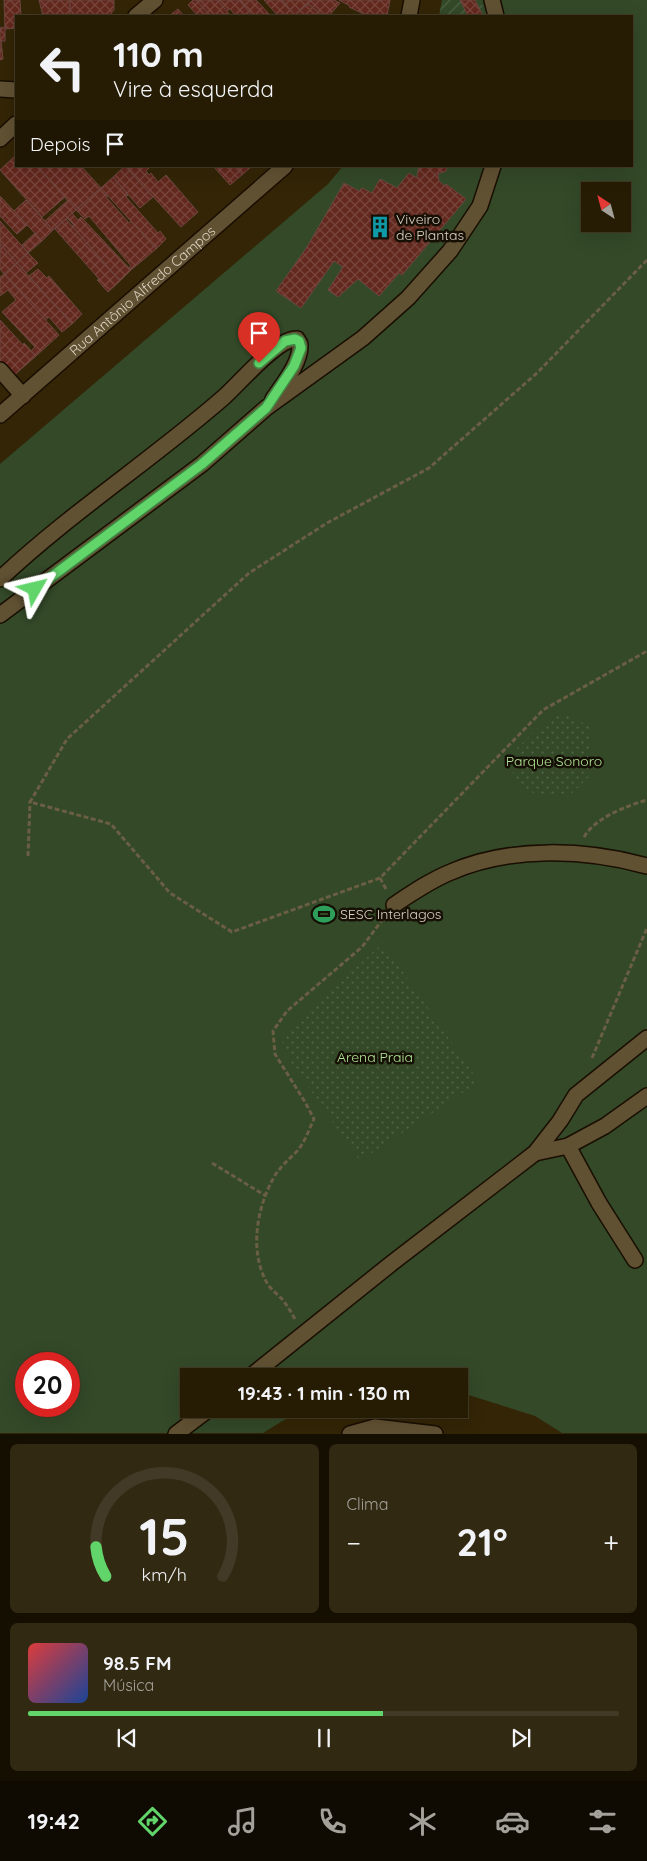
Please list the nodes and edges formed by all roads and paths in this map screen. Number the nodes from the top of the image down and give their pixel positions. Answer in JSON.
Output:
{"nodes":[{"id":1,"x":155,"y":0,"type":"edge"},
{"id":2,"x":412,"y":0,"type":"edge"},
{"id":3,"x":492,"y":0,"type":"edge"},
{"id":4,"x":137,"y":15,"type":"edge"},
{"id":5,"x":409,"y":15,"type":"edge"},
{"id":6,"x":496,"y":15,"type":"edge"},
{"id":7,"x":0,"y":89,"type":"edge"},
{"id":8,"x":15,"y":90,"type":"edge"},
{"id":9,"x":15,"y":125,"type":"edge"},
{"id":10,"x":0,"y":139,"type":"edge"},
{"id":11,"x":285,"y":167,"type":"edge"},
{"id":12,"x":494,"y":167,"type":"edge"},
{"id":13,"x":647,"y":260,"type":"edge"},
{"id":14,"x":0,"y":370,"type":"edge"},
{"id":15,"x":23,"y":396,"type":"junction"},
{"id":16,"x":266,"y":408,"type":"junction"},
{"id":17,"x":0,"y":415,"type":"edge"},
{"id":18,"x":0,"y":579,"type":"edge"},
{"id":19,"x":0,"y":615,"type":"edge"},
{"id":20,"x":647,"y":651,"type":"edge"},
{"id":21,"x":647,"y":800,"type":"edge"},
{"id":22,"x":30,"y":802,"type":"junction"},
{"id":23,"x":576,"y":853,"type":"junction"},
{"id":24,"x":28,"y":856,"type":"dead end"},
{"id":25,"x":647,"y":866,"type":"edge"},
{"id":26,"x":394,"y":905,"type":"joint"},
{"id":27,"x":647,"y":928,"type":"edge"},
{"id":28,"x":647,"y":1038,"type":"edge"},
{"id":29,"x":591,"y":1060,"type":"dead end"},
{"id":30,"x":647,"y":1096,"type":"edge"},
{"id":31,"x":568,"y":1146,"type":"junction"},
{"id":32,"x":536,"y":1153,"type":"junction"},
{"id":33,"x":212,"y":1163,"type":"dead end"},
{"id":34,"x":266,"y":1196,"type":"junction"},
{"id":35,"x":635,"y":1260,"type":"dead end"},
{"id":36,"x":305,"y":1334,"type":"junction"},
{"id":37,"x":261,"y":1368,"type":"edge"},
{"id":38,"x":197,"y":1418,"type":"edge"},
{"id":39,"x":410,"y":1432,"type":"edge"},
{"id":40,"x":176,"y":1434,"type":"edge"},
{"id":41,"x":350,"y":1434,"type":"edge"},
{"id":42,"x":436,"y":1434,"type":"edge"}],
"edges":[{"from":1,"to":4,"type":"street"},
{"from":2,"to":5,"type":"street"},
{"from":3,"to":6,"type":"street"},
{"from":7,"to":8,"type":"street"},
{"from":9,"to":10,"type":"street"},
{"from":11,"to":15,"type":"street","name":"Rua Antônio Alfredo Campos"},
{"from":12,"to":16,"type":"street"},
{"from":13,"to":22,"type":"path"},
{"from":14,"to":15,"type":"street"},
{"from":15,"to":17,"type":"street","name":"Rua Antônio Alfredo Campos"},
{"from":16,"to":18,"type":"street"},
{"from":16,"to":19,"type":"street"},
{"from":20,"to":22,"type":"path"},
{"from":21,"to":23,"type":"path"},
{"from":22,"to":24,"type":"path"},
{"from":23,"to":25,"type":"street"},
{"from":23,"to":26,"type":"street"},
{"from":26,"to":34,"type":"path"},
{"from":27,"to":29,"type":"path"},
{"from":28,"to":32,"type":"street"},
{"from":30,"to":31,"type":"street"},
{"from":31,"to":32,"type":"street"},
{"from":31,"to":35,"type":"street"},
{"from":32,"to":36,"type":"street"},
{"from":33,"to":34,"type":"path"},
{"from":34,"to":36,"type":"path"},
{"from":36,"to":37,"type":"street"},
{"from":38,"to":40,"type":"street"},
{"from":39,"to":41,"type":"street"},
{"from":39,"to":42,"type":"street"}]}
